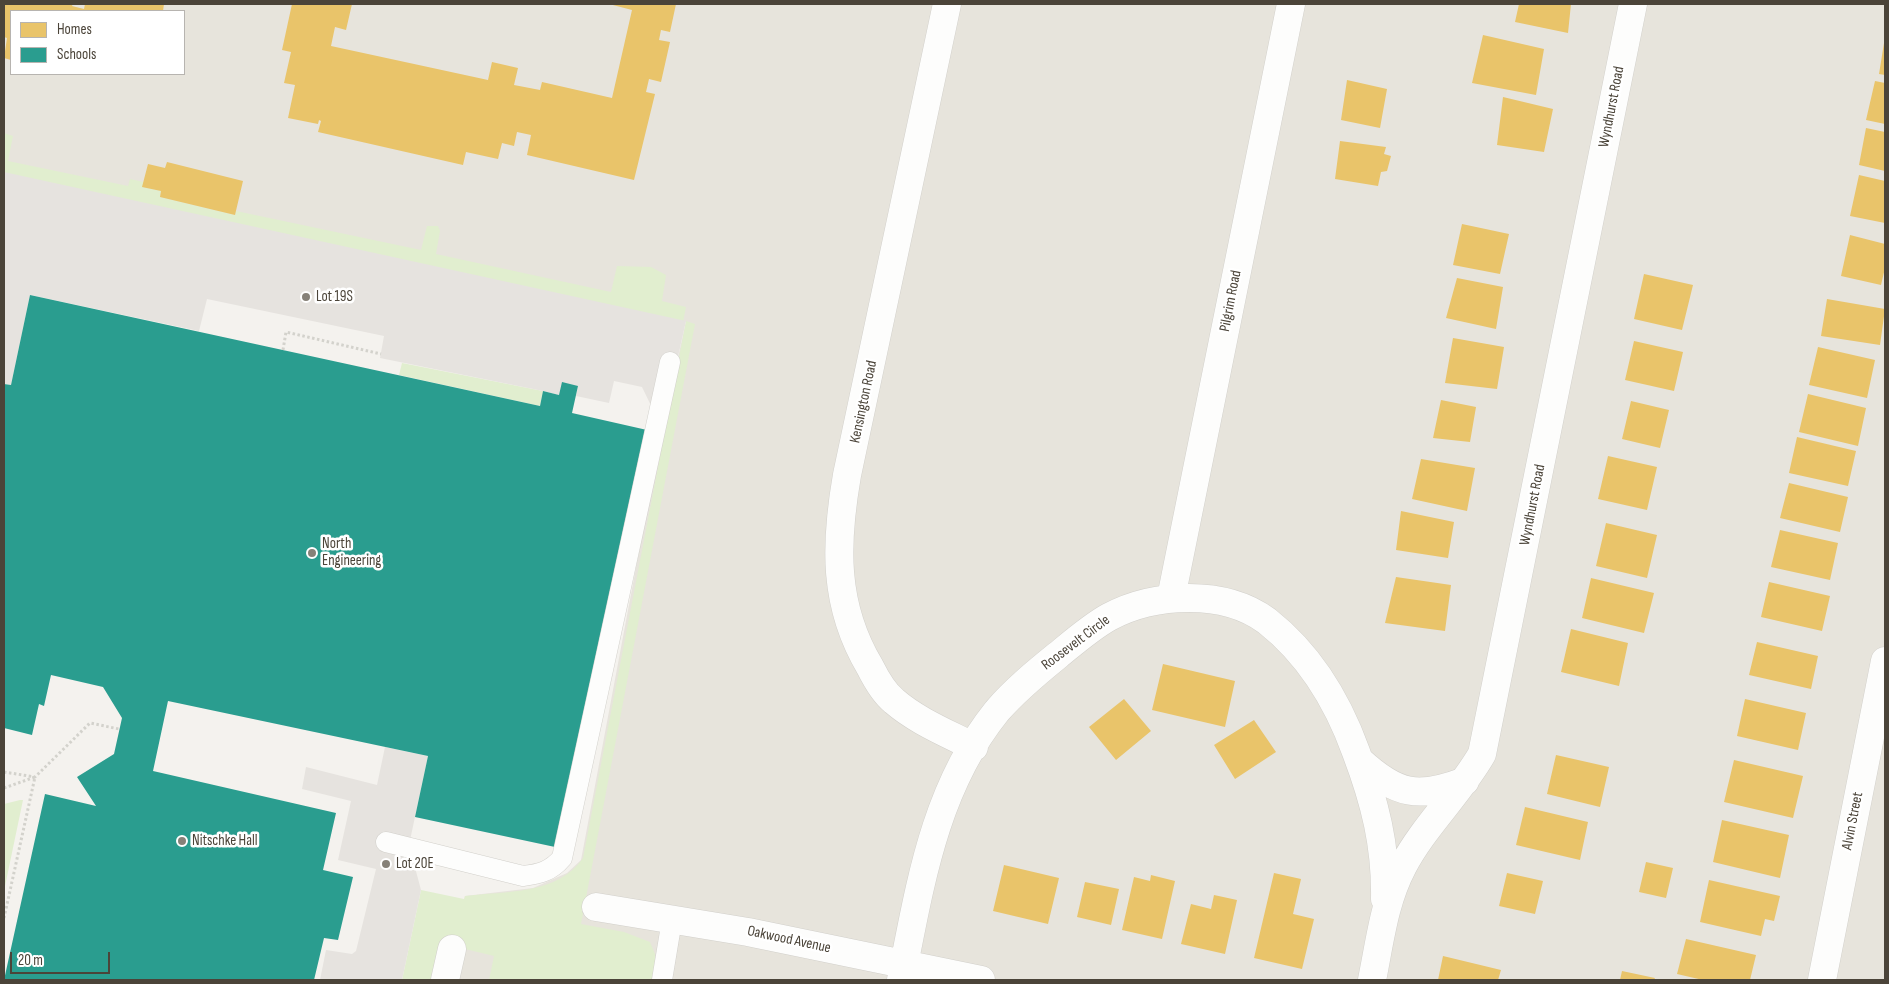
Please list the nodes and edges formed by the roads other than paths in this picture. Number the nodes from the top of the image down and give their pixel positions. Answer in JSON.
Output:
{"nodes":[{"id":1,"x":947,"y":4,"type":"edge"},
{"id":2,"x":1291,"y":4,"type":"edge"},
{"id":3,"x":1633,"y":4,"type":"edge"},
{"id":4,"x":670,"y":362,"type":"dead end"},
{"id":5,"x":1171,"y":598,"type":"junction"},
{"id":6,"x":1885,"y":661,"type":"edge"},
{"id":7,"x":974,"y":747,"type":"junction"},
{"id":8,"x":1360,"y":761,"type":"junction"},
{"id":9,"x":1465,"y":781,"type":"junction"},
{"id":10,"x":386,"y":842,"type":"dead end"},
{"id":11,"x":596,"y":907,"type":"dead end"},
{"id":12,"x":1385,"y":909,"type":"junction"},
{"id":13,"x":672,"y":920,"type":"junction"},
{"id":14,"x":452,"y":949,"type":"dead end"},
{"id":15,"x":902,"y":972,"type":"edge"},
{"id":16,"x":445,"y":980,"type":"edge"},
{"id":17,"x":662,"y":980,"type":"edge"},
{"id":18,"x":981,"y":980,"type":"edge"},
{"id":19,"x":1372,"y":980,"type":"edge"},
{"id":20,"x":1822,"y":980,"type":"edge"}],
"edges":[{"from":1,"to":7,"type":"street","name":"Kensington Road"},
{"from":2,"to":5,"type":"street","name":"Pilgrim Road"},
{"from":3,"to":9,"type":"street","name":"Wyndhurst Road"},
{"from":4,"to":10,"type":"lane"},
{"from":5,"to":7,"type":"street","name":"Roosevelt Circle"},
{"from":5,"to":8,"type":"street","name":"Roosevelt Circle"},
{"from":6,"to":20,"type":"street","name":"Alvin Street"},
{"from":7,"to":15,"type":"street","name":"Roosevelt Circle"},
{"from":8,"to":9,"type":"street","name":"Roosevelt Circle"},
{"from":8,"to":12,"type":"street","name":"Roosevelt Circle"},
{"from":9,"to":12,"type":"street","name":"Wyndhurst Road"},
{"from":11,"to":13,"type":"street","name":"Oakwood Avenue"},
{"from":12,"to":19,"type":"street","name":"Wyndhurst Road"},
{"from":13,"to":15,"type":"street","name":"Oakwood Avenue"},
{"from":13,"to":17,"type":"lane"},
{"from":14,"to":16,"type":"street"},
{"from":15,"to":18,"type":"street","name":"Oakwood Avenue"}]}
